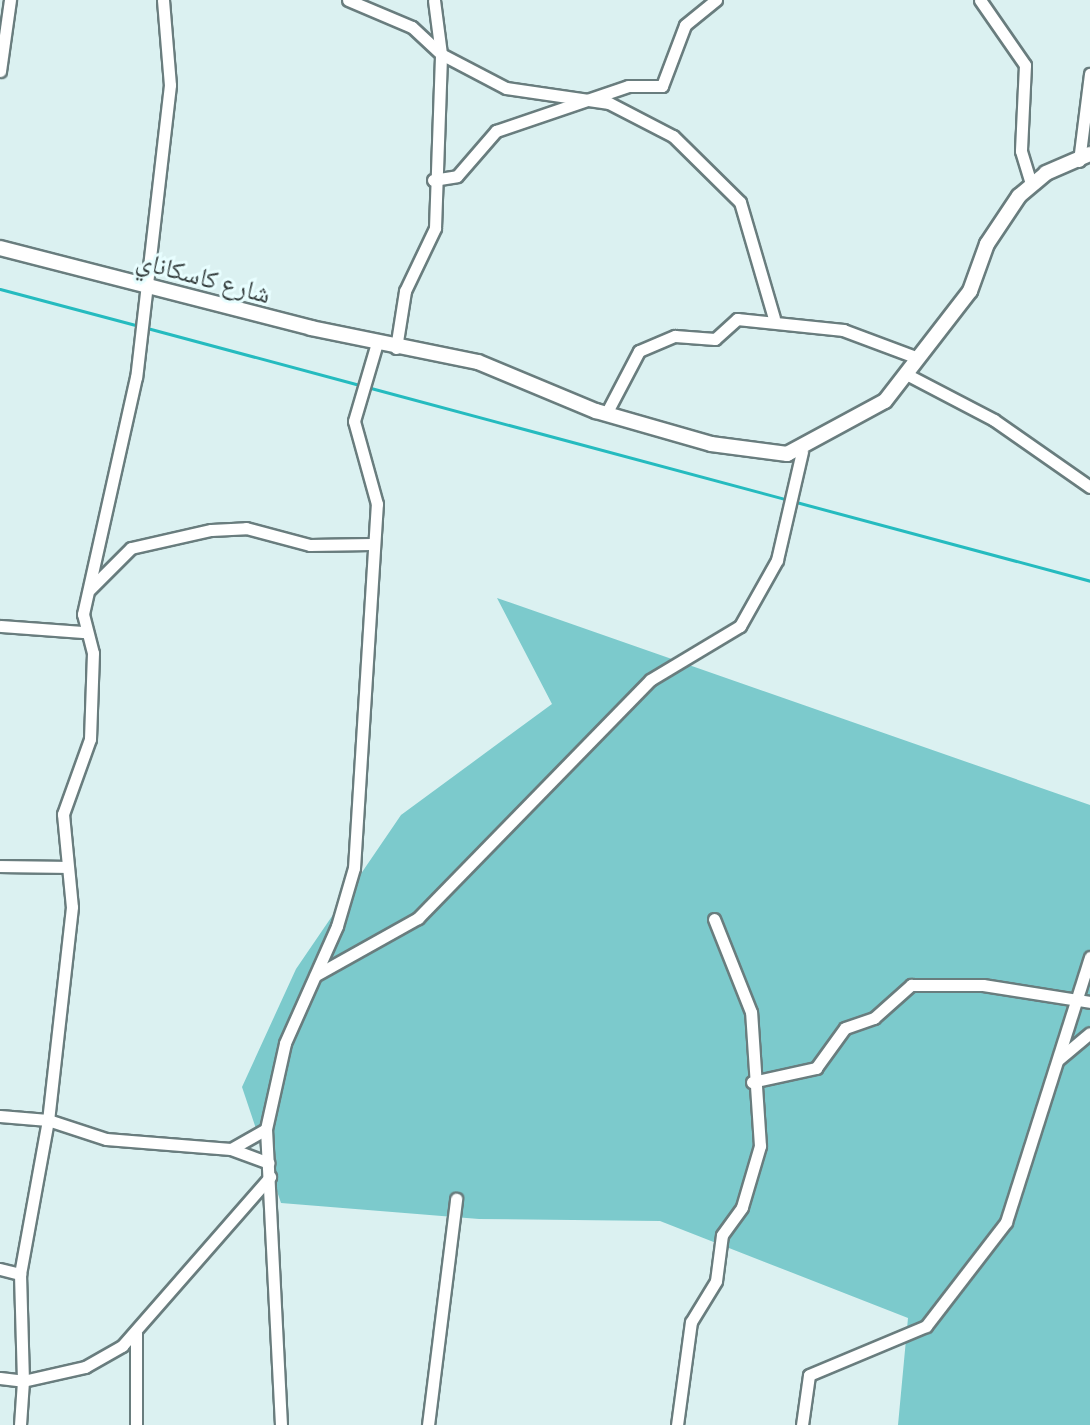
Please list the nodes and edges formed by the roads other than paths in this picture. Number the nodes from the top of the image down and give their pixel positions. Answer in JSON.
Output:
{"nodes":[{"id":1,"x":10,"y":0,"type":"edge"},
{"id":2,"x":163,"y":0,"type":"edge"},
{"id":3,"x":348,"y":0,"type":"edge"},
{"id":4,"x":434,"y":0,"type":"edge"},
{"id":5,"x":716,"y":0,"type":"edge"},
{"id":6,"x":980,"y":0,"type":"edge"},
{"id":7,"x":441,"y":54,"type":"junction"},
{"id":8,"x":0,"y":71,"type":"edge"},
{"id":9,"x":1090,"y":74,"type":"edge"},
{"id":10,"x":595,"y":100,"type":"junction"},
{"id":11,"x":1084,"y":158,"type":"edge"},
{"id":12,"x":433,"y":180,"type":"junction"},
{"id":13,"x":1031,"y":183,"type":"junction"},
{"id":14,"x":0,"y":248,"type":"edge"},
{"id":15,"x":144,"y":285,"type":"junction"},
{"id":16,"x":774,"y":318,"type":"junction"},
{"id":17,"x":377,"y":343,"type":"junction"},
{"id":18,"x":396,"y":348,"type":"junction"},
{"id":19,"x":918,"y":358,"type":"junction"},
{"id":20,"x":908,"y":375,"type":"junction"},
{"id":21,"x":607,"y":412,"type":"junction"},
{"id":22,"x":802,"y":452,"type":"junction"},
{"id":23,"x":1090,"y":487,"type":"edge"},
{"id":24,"x":371,"y":544,"type":"junction"},
{"id":25,"x":88,"y":591,"type":"junction"},
{"id":26,"x":83,"y":614,"type":"junction"},
{"id":27,"x":60,"y":625,"type":"junction"},
{"id":28,"x":0,"y":626,"type":"edge"},
{"id":29,"x":84,"y":632,"type":"junction"},
{"id":30,"x":0,"y":866,"type":"edge"},
{"id":31,"x":66,"y":867,"type":"junction"},
{"id":32,"x":714,"y":919,"type":"dead end"},
{"id":33,"x":1090,"y":957,"type":"edge"},
{"id":34,"x":316,"y":975,"type":"junction"},
{"id":35,"x":1090,"y":1002,"type":"edge"},
{"id":36,"x":1077,"y":1003,"type":"junction"},
{"id":37,"x":1090,"y":1033,"type":"edge"},
{"id":38,"x":1059,"y":1059,"type":"junction"},
{"id":39,"x":752,"y":1082,"type":"junction"},
{"id":40,"x":0,"y":1116,"type":"edge"},
{"id":41,"x":48,"y":1120,"type":"junction"},
{"id":42,"x":266,"y":1129,"type":"junction"},
{"id":43,"x":231,"y":1149,"type":"junction"},
{"id":44,"x":269,"y":1163,"type":"junction"},
{"id":45,"x":270,"y":1177,"type":"junction"},
{"id":46,"x":456,"y":1199,"type":"dead end"},
{"id":47,"x":0,"y":1269,"type":"edge"},
{"id":48,"x":20,"y":1274,"type":"junction"},
{"id":49,"x":136,"y":1333,"type":"junction"},
{"id":50,"x":0,"y":1378,"type":"edge"},
{"id":51,"x":23,"y":1381,"type":"junction"},
{"id":52,"x":20,"y":1425,"type":"edge"},
{"id":53,"x":136,"y":1425,"type":"edge"},
{"id":54,"x":281,"y":1425,"type":"edge"},
{"id":55,"x":428,"y":1425,"type":"edge"},
{"id":56,"x":677,"y":1425,"type":"edge"},
{"id":57,"x":802,"y":1425,"type":"edge"}],
"edges":[{"from":1,"to":8,"type":"street"},
{"from":2,"to":15,"type":"street"},
{"from":3,"to":7,"type":"street"},
{"from":4,"to":7,"type":"street"},
{"from":5,"to":10,"type":"street"},
{"from":6,"to":13,"type":"street"},
{"from":7,"to":10,"type":"street"},
{"from":7,"to":12,"type":"street"},
{"from":9,"to":11,"type":"street"},
{"from":10,"to":12,"type":"street"},
{"from":10,"to":16,"type":"street"},
{"from":11,"to":13,"type":"street"},
{"from":12,"to":18,"type":"street"},
{"from":13,"to":19,"type":"street"},
{"from":14,"to":15,"type":"street","name":"شارع كاسكاناي"},
{"from":15,"to":17,"type":"street","name":"شارع كاسكاناي"},
{"from":15,"to":25,"type":"street"},
{"from":16,"to":19,"type":"street"},
{"from":16,"to":21,"type":"street"},
{"from":17,"to":18,"type":"street","name":"شارع كاسكاناي"},
{"from":17,"to":24,"type":"street"},
{"from":18,"to":21,"type":"street","name":"شارع كاسكاناي"},
{"from":19,"to":20,"type":"street"},
{"from":20,"to":22,"type":"street"},
{"from":20,"to":23,"type":"street"},
{"from":21,"to":22,"type":"street","name":"شارع كاسكاناي"},
{"from":22,"to":34,"type":"street"},
{"from":24,"to":25,"type":"street"},
{"from":24,"to":34,"type":"street"},
{"from":25,"to":26,"type":"street"},
{"from":26,"to":27,"type":"street"},
{"from":26,"to":29,"type":"street"},
{"from":27,"to":28,"type":"street"},
{"from":27,"to":29,"type":"street"},
{"from":29,"to":31,"type":"street"},
{"from":30,"to":31,"type":"street"},
{"from":31,"to":41,"type":"street"},
{"from":32,"to":39,"type":"street"},
{"from":33,"to":36,"type":"street"},
{"from":34,"to":42,"type":"street"},
{"from":35,"to":36,"type":"street"},
{"from":36,"to":38,"type":"street"},
{"from":36,"to":39,"type":"street"},
{"from":37,"to":38,"type":"street"},
{"from":38,"to":57,"type":"street"},
{"from":39,"to":56,"type":"street"},
{"from":40,"to":41,"type":"street"},
{"from":41,"to":43,"type":"street"},
{"from":41,"to":48,"type":"street"},
{"from":42,"to":43,"type":"street"},
{"from":42,"to":44,"type":"street"},
{"from":43,"to":44,"type":"street"},
{"from":44,"to":45,"type":"street"},
{"from":45,"to":49,"type":"street"},
{"from":45,"to":54,"type":"street"},
{"from":46,"to":55,"type":"street"},
{"from":47,"to":48,"type":"street"},
{"from":48,"to":51,"type":"street"},
{"from":49,"to":51,"type":"street"},
{"from":49,"to":53,"type":"street"},
{"from":50,"to":51,"type":"street"},
{"from":51,"to":52,"type":"street"}]}
